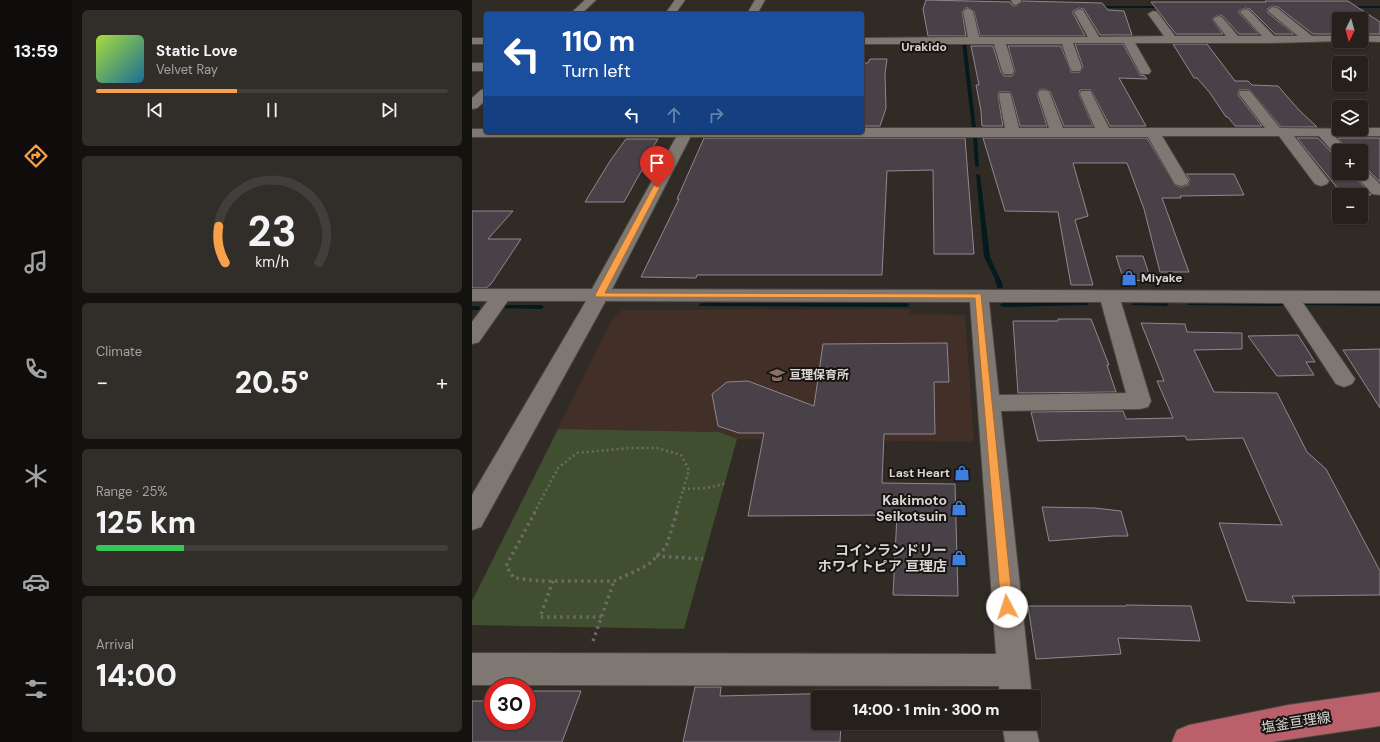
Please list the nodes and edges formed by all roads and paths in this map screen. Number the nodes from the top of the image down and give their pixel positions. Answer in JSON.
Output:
{"nodes":[{"id":1,"x":591,"y":0,"type":"edge"},
{"id":2,"x":680,"y":0,"type":"edge"},
{"id":3,"x":760,"y":0,"type":"edge"},
{"id":4,"x":1273,"y":10,"type":"dead end"},
{"id":5,"x":968,"y":11,"type":"dead end"},
{"id":6,"x":577,"y":12,"type":"edge"},
{"id":7,"x":671,"y":12,"type":"edge"},
{"id":8,"x":753,"y":12,"type":"edge"},
{"id":9,"x":1079,"y":12,"type":"dead end"},
{"id":10,"x":1245,"y":12,"type":"dead end"},
{"id":11,"x":1153,"y":14,"type":"dead end"},
{"id":12,"x":1218,"y":19,"type":"dead end"},
{"id":13,"x":1027,"y":28,"type":"dead end"},
{"id":14,"x":1368,"y":38,"type":"edge"},
{"id":15,"x":1332,"y":39,"type":"edge"},
{"id":16,"x":1380,"y":39,"type":"edge"},
{"id":17,"x":974,"y":40,"type":"junction"},
{"id":18,"x":999,"y":40,"type":"junction"},
{"id":19,"x":1033,"y":40,"type":"junction"},
{"id":20,"x":1066,"y":40,"type":"junction"},
{"id":21,"x":1095,"y":40,"type":"junction"},
{"id":22,"x":1128,"y":40,"type":"junction"},
{"id":23,"x":1172,"y":40,"type":"junction"},
{"id":24,"x":1235,"y":40,"type":"junction"},
{"id":25,"x":1272,"y":40,"type":"junction"},
{"id":26,"x":1309,"y":40,"type":"junction"},
{"id":27,"x":472,"y":41,"type":"edge"},
{"id":28,"x":484,"y":41,"type":"edge"},
{"id":29,"x":864,"y":41,"type":"edge"},
{"id":30,"x":472,"y":67,"type":"edge"},
{"id":31,"x":484,"y":67,"type":"edge"},
{"id":32,"x":1076,"y":68,"type":"dead end"},
{"id":33,"x":1144,"y":70,"type":"dead end"},
{"id":34,"x":1008,"y":71,"type":"dead end"},
{"id":35,"x":1044,"y":94,"type":"dead end"},
{"id":36,"x":1086,"y":94,"type":"dead end"},
{"id":37,"x":1245,"y":94,"type":"dead end"},
{"id":38,"x":484,"y":95,"type":"edge"},
{"id":39,"x":1005,"y":96,"type":"dead end"},
{"id":40,"x":472,"y":105,"type":"edge"},
{"id":41,"x":864,"y":132,"type":"edge"},
{"id":42,"x":1013,"y":132,"type":"junction"},
{"id":43,"x":1056,"y":132,"type":"junction"},
{"id":44,"x":1104,"y":132,"type":"junction"},
{"id":45,"x":1152,"y":132,"type":"junction"},
{"id":46,"x":1280,"y":132,"type":"junction"},
{"id":47,"x":1323,"y":132,"type":"junction"},
{"id":48,"x":1380,"y":132,"type":"edge"},
{"id":49,"x":472,"y":133,"type":"edge"},
{"id":50,"x":484,"y":133,"type":"edge"},
{"id":51,"x":685,"y":134,"type":"edge"},
{"id":52,"x":1334,"y":144,"type":"edge"},
{"id":53,"x":1368,"y":180,"type":"edge"},
{"id":54,"x":1181,"y":181,"type":"dead end"},
{"id":55,"x":1321,"y":181,"type":"dead end"},
{"id":56,"x":1378,"y":191,"type":"dead end"},
{"id":57,"x":472,"y":295,"type":"edge"},
{"id":58,"x":502,"y":295,"type":"junction"},
{"id":59,"x":599,"y":295,"type":"junction"},
{"id":60,"x":979,"y":296,"type":"junction"},
{"id":61,"x":1109,"y":296,"type":"junction"},
{"id":62,"x":1289,"y":296,"type":"junction"},
{"id":63,"x":1380,"y":297,"type":"edge"},
{"id":64,"x":472,"y":337,"type":"edge"},
{"id":65,"x":1344,"y":379,"type":"dead end"},
{"id":66,"x":988,"y":403,"type":"junction"},
{"id":67,"x":724,"y":484,"type":"dead end"},
{"id":68,"x":683,"y":489,"type":"junction"},
{"id":69,"x":472,"y":519,"type":"edge"},
{"id":70,"x":656,"y":556,"type":"junction"},
{"id":71,"x":703,"y":559,"type":"dead end"},
{"id":72,"x":553,"y":581,"type":"junction"},
{"id":73,"x":614,"y":581,"type":"junction"},
{"id":74,"x":601,"y":617,"type":"junction"},
{"id":75,"x":472,"y":669,"type":"edge"},
{"id":76,"x":583,"y":670,"type":"junction"},
{"id":77,"x":1014,"y":684,"type":"edge"},
{"id":78,"x":1380,"y":709,"type":"edge"},
{"id":79,"x":1020,"y":730,"type":"edge"},
{"id":80,"x":1022,"y":742,"type":"edge"},
{"id":81,"x":1189,"y":742,"type":"edge"}],
"edges":[{"from":1,"to":6,"type":"street"},
{"from":2,"to":7,"type":"street"},
{"from":3,"to":8,"type":"street"},
{"from":4,"to":26,"type":"street"},
{"from":5,"to":17,"type":"street"},
{"from":9,"to":21,"type":"street"},
{"from":10,"to":25,"type":"street"},
{"from":11,"to":23,"type":"street"},
{"from":12,"to":24,"type":"street"},
{"from":13,"to":19,"type":"street"},
{"from":14,"to":16,"type":"street"},
{"from":15,"to":26,"type":"street"},
{"from":17,"to":18,"type":"street"},
{"from":17,"to":29,"type":"street"},
{"from":18,"to":19,"type":"street"},
{"from":18,"to":34,"type":"street"},
{"from":19,"to":20,"type":"street"},
{"from":20,"to":21,"type":"street"},
{"from":20,"to":32,"type":"street"},
{"from":21,"to":22,"type":"street"},
{"from":22,"to":23,"type":"street"},
{"from":22,"to":33,"type":"street"},
{"from":23,"to":24,"type":"street"},
{"from":24,"to":25,"type":"street"},
{"from":25,"to":26,"type":"street"},
{"from":27,"to":28,"type":"street"},
{"from":30,"to":31,"type":"street"},
{"from":35,"to":43,"type":"street"},
{"from":36,"to":44,"type":"street"},
{"from":37,"to":46,"type":"street"},
{"from":38,"to":40,"type":"street"},
{"from":39,"to":42,"type":"street"},
{"from":41,"to":42,"type":"street"},
{"from":42,"to":43,"type":"street"},
{"from":43,"to":44,"type":"street"},
{"from":44,"to":45,"type":"street"},
{"from":45,"to":46,"type":"street"},
{"from":45,"to":54,"type":"street"},
{"from":46,"to":47,"type":"street"},
{"from":46,"to":55,"type":"street"},
{"from":47,"to":48,"type":"street"},
{"from":47,"to":52,"type":"street"},
{"from":49,"to":50,"type":"street"},
{"from":51,"to":59,"type":"street"},
{"from":53,"to":56,"type":"street"},
{"from":57,"to":58,"type":"street"},
{"from":58,"to":59,"type":"street"},
{"from":58,"to":64,"type":"street"},
{"from":59,"to":60,"type":"street"},
{"from":59,"to":69,"type":"street"},
{"from":60,"to":61,"type":"street"},
{"from":60,"to":66,"type":"street"},
{"from":61,"to":62,"type":"street"},
{"from":61,"to":66,"type":"street"},
{"from":62,"to":63,"type":"street"},
{"from":62,"to":65,"type":"street"},
{"from":66,"to":77,"type":"street"},
{"from":67,"to":68,"type":"path"},
{"from":68,"to":70,"type":"path"},
{"from":68,"to":72,"type":"path"},
{"from":70,"to":71,"type":"path"},
{"from":70,"to":73,"type":"path"},
{"from":72,"to":73,"type":"path"},
{"from":72,"to":74,"type":"path"},
{"from":73,"to":74,"type":"path"},
{"from":74,"to":76,"type":"path"},
{"from":75,"to":76,"type":"street"},
{"from":76,"to":77,"type":"street"},
{"from":78,"to":81,"type":"main road","name":"塩釜亘理線"},
{"from":79,"to":80,"type":"street"}]}
